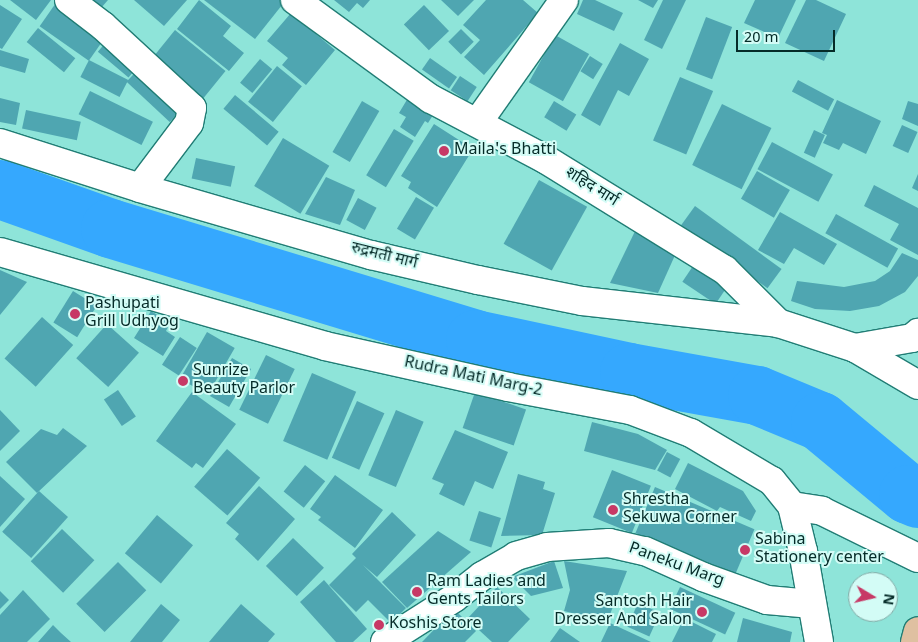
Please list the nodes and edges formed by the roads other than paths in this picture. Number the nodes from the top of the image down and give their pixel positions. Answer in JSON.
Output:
{"nodes":[{"id":1,"x":69,"y":0,"type":"edge"},
{"id":2,"x":294,"y":0,"type":"edge"},
{"id":3,"x":564,"y":0,"type":"edge"},
{"id":4,"x":478,"y":122,"type":"junction"},
{"id":5,"x":0,"y":143,"type":"edge"},
{"id":6,"x":140,"y":188,"type":"junction"},
{"id":7,"x":0,"y":252,"type":"edge"},
{"id":8,"x":778,"y":323,"type":"junction"},
{"id":9,"x":918,"y":333,"type":"edge"},
{"id":10,"x":855,"y":348,"type":"junction"},
{"id":11,"x":918,"y":385,"type":"edge"},
{"id":12,"x":792,"y":506,"type":"junction"},
{"id":13,"x":918,"y":558,"type":"edge"},
{"id":14,"x":812,"y":604,"type":"junction"},
{"id":15,"x":918,"y":631,"type":"edge"},
{"id":16,"x":385,"y":642,"type":"edge"},
{"id":17,"x":819,"y":642,"type":"edge"},
{"id":18,"x":915,"y":642,"type":"edge"}],
"edges":[{"from":1,"to":6,"type":"street"},
{"from":2,"to":4,"type":"street","name":"शहिद मार्ग"},
{"from":3,"to":4,"type":"street"},
{"from":4,"to":8,"type":"street","name":"शहिद मार्ग"},
{"from":5,"to":6,"type":"street","name":"रुद्रमती मार्ग"},
{"from":6,"to":8,"type":"street","name":"रुद्रमती मार्ग"},
{"from":7,"to":12,"type":"street","name":"Rudra Mati Marg-2"},
{"from":8,"to":10,"type":"street","name":"रुद्रमती मार्ग"},
{"from":9,"to":10,"type":"street"},
{"from":10,"to":11,"type":"street","name":"रुद्रमती मार्ग"},
{"from":12,"to":13,"type":"street"},
{"from":12,"to":14,"type":"street","name":"Rudra Mati Marg-2"},
{"from":14,"to":16,"type":"street","name":"Paneku Marg"},
{"from":14,"to":17,"type":"street","name":"Rudra Mati Marg-2"},
{"from":15,"to":18,"type":"main road"}]}
